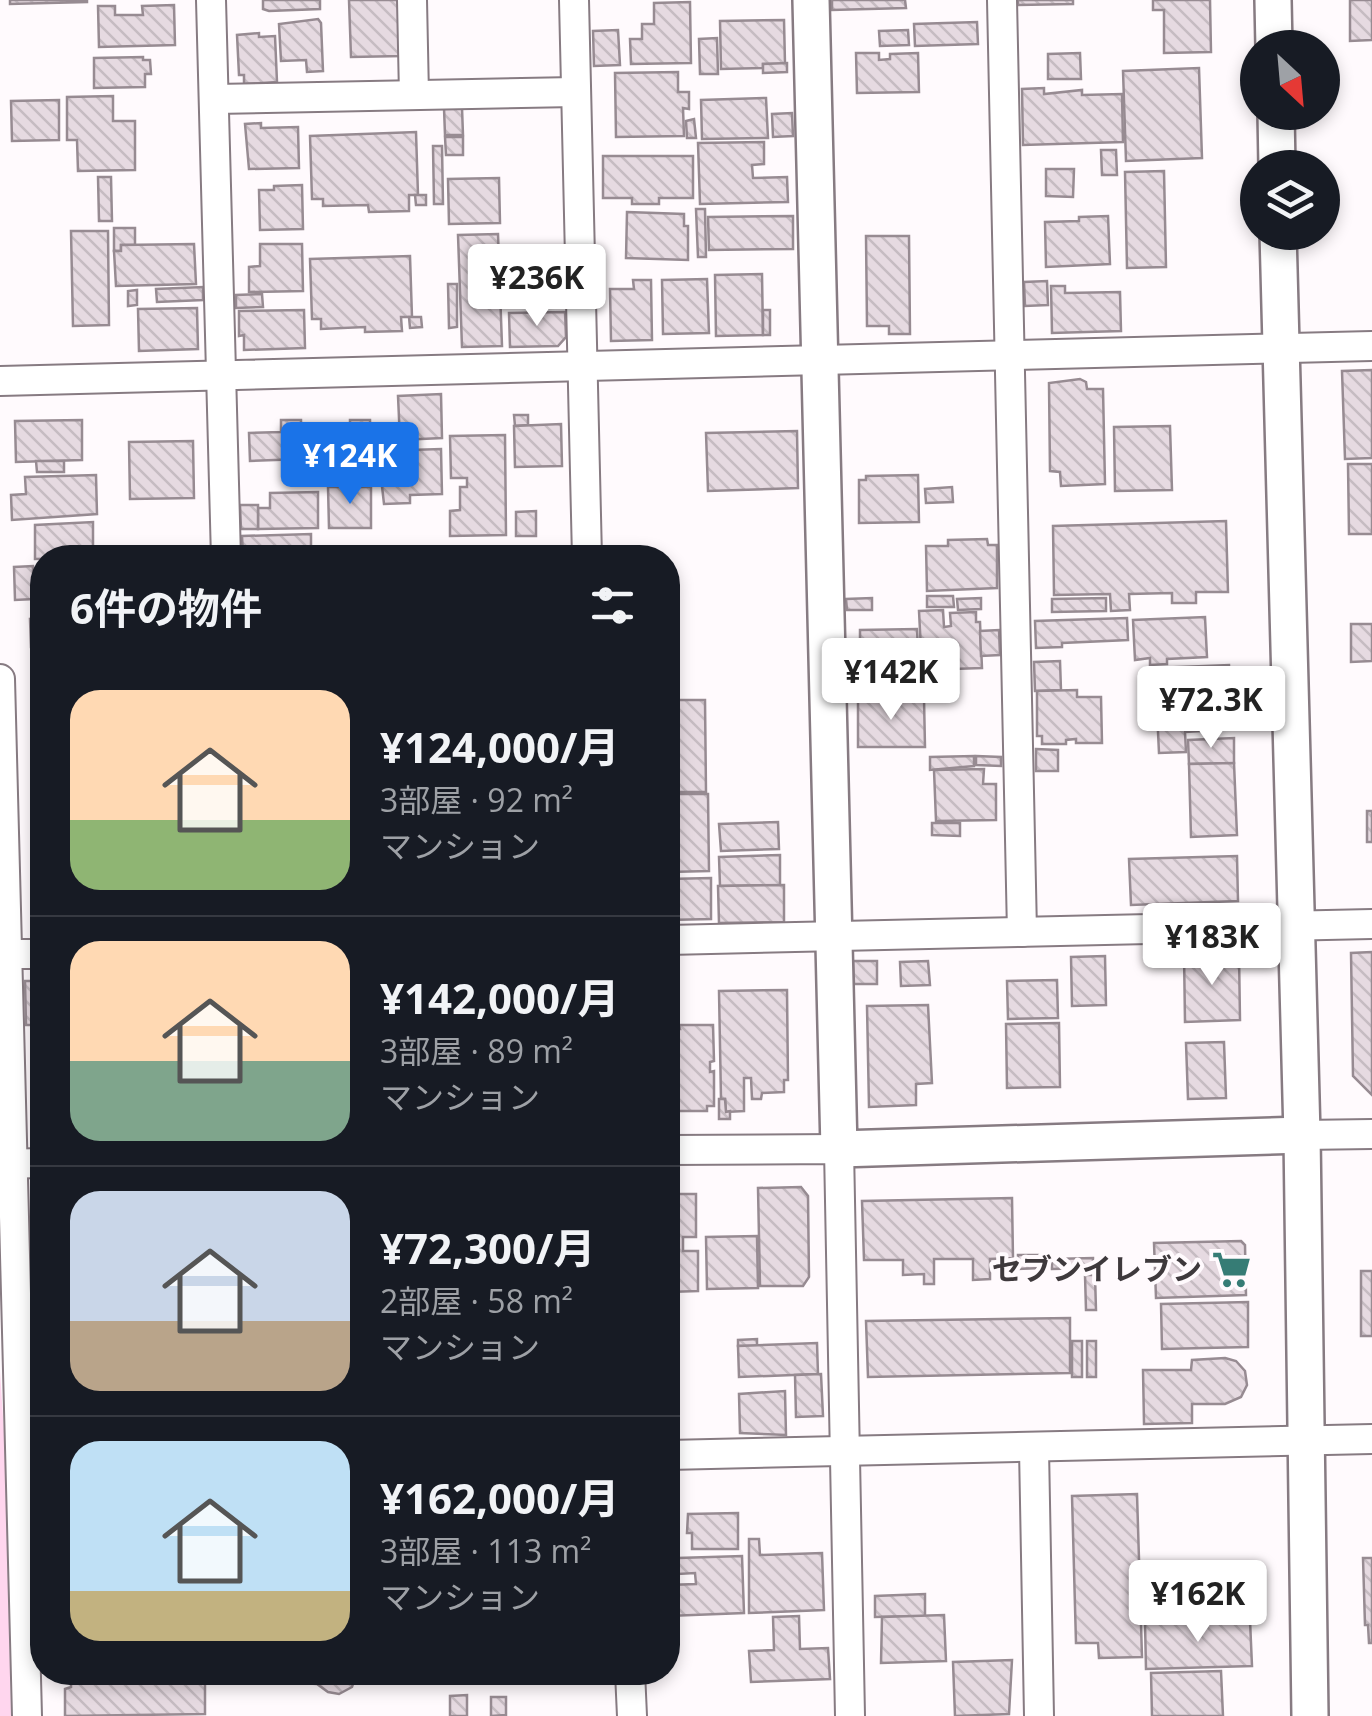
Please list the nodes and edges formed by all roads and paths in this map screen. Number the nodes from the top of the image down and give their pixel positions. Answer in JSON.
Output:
{"nodes":[{"id":1,"x":212,"y":0,"type":"edge"},
{"id":2,"x":412,"y":0,"type":"edge"},
{"id":3,"x":574,"y":0,"type":"edge"},
{"id":4,"x":811,"y":0,"type":"edge"},
{"id":5,"x":1002,"y":0,"type":"edge"},
{"id":6,"x":1273,"y":0,"type":"edge"},
{"id":7,"x":1274,"y":30,"type":"edge"},
{"id":8,"x":576,"y":92,"type":"junction"},
{"id":9,"x":414,"y":94,"type":"junction"},
{"id":10,"x":215,"y":100,"type":"junction"},
{"id":11,"x":1278,"y":250,"type":"edge"},
{"id":12,"x":1372,"y":346,"type":"edge"},
{"id":13,"x":1281,"y":349,"type":"junction"},
{"id":14,"x":1010,"y":357,"type":"junction"},
{"id":15,"x":819,"y":360,"type":"junction"},
{"id":16,"x":582,"y":365,"type":"junction"},
{"id":17,"x":222,"y":378,"type":"junction"},
{"id":18,"x":0,"y":381,"type":"edge"},
{"id":19,"x":226,"y":545,"type":"edge"},
{"id":20,"x":587,"y":545,"type":"edge"},
{"id":21,"x":0,"y":679,"type":"edge"},
{"id":22,"x":1372,"y":924,"type":"edge"},
{"id":23,"x":1296,"y":926,"type":"junction"},
{"id":24,"x":1022,"y":932,"type":"junction"},
{"id":25,"x":832,"y":936,"type":"junction"},
{"id":26,"x":680,"y":940,"type":"edge"},
{"id":27,"x":4,"y":954,"type":"edge"},
{"id":28,"x":30,"y":954,"type":"edge"},
{"id":29,"x":1372,"y":1134,"type":"edge"},
{"id":30,"x":1302,"y":1135,"type":"junction"},
{"id":31,"x":839,"y":1149,"type":"junction"},
{"id":32,"x":680,"y":1150,"type":"edge"},
{"id":33,"x":6,"y":1164,"type":"edge"},
{"id":34,"x":1372,"y":1439,"type":"edge"},
{"id":35,"x":1304,"y":1441,"type":"junction"},
{"id":36,"x":1034,"y":1449,"type":"junction"},
{"id":37,"x":843,"y":1452,"type":"junction"},
{"id":38,"x":30,"y":1454,"type":"edge"},
{"id":39,"x":680,"y":1454,"type":"edge"},
{"id":40,"x":30,"y":1549,"type":"edge"},
{"id":41,"x":631,"y":1685,"type":"edge"},
{"id":42,"x":28,"y":1716,"type":"edge"},
{"id":43,"x":632,"y":1716,"type":"edge"},
{"id":44,"x":850,"y":1716,"type":"edge"},
{"id":45,"x":1039,"y":1716,"type":"edge"},
{"id":46,"x":1310,"y":1716,"type":"edge"}],
"edges":[{"from":1,"to":10,"type":"street"},
{"from":2,"to":9,"type":"street"},
{"from":3,"to":8,"type":"street"},
{"from":4,"to":15,"type":"street"},
{"from":5,"to":14,"type":"street"},
{"from":6,"to":7,"type":"street"},
{"from":8,"to":9,"type":"street"},
{"from":8,"to":16,"type":"street"},
{"from":9,"to":10,"type":"street"},
{"from":10,"to":17,"type":"street"},
{"from":11,"to":13,"type":"street"},
{"from":12,"to":13,"type":"street"},
{"from":13,"to":14,"type":"street"},
{"from":13,"to":23,"type":"street"},
{"from":14,"to":15,"type":"street"},
{"from":14,"to":24,"type":"street"},
{"from":15,"to":16,"type":"street"},
{"from":15,"to":25,"type":"street"},
{"from":16,"to":17,"type":"street"},
{"from":16,"to":20,"type":"street"},
{"from":17,"to":18,"type":"street"},
{"from":17,"to":19,"type":"street"},
{"from":21,"to":27,"type":"street"},
{"from":22,"to":23,"type":"street"},
{"from":23,"to":24,"type":"street"},
{"from":23,"to":30,"type":"street"},
{"from":24,"to":25,"type":"street"},
{"from":25,"to":26,"type":"street"},
{"from":25,"to":31,"type":"street"},
{"from":27,"to":28,"type":"street"},
{"from":27,"to":33,"type":"street"},
{"from":29,"to":30,"type":"street"},
{"from":30,"to":31,"type":"street"},
{"from":30,"to":35,"type":"street"},
{"from":31,"to":32,"type":"street"},
{"from":31,"to":37,"type":"street"},
{"from":33,"to":38,"type":"street"},
{"from":34,"to":35,"type":"street"},
{"from":35,"to":36,"type":"street"},
{"from":35,"to":46,"type":"street"},
{"from":36,"to":37,"type":"street"},
{"from":36,"to":45,"type":"street"},
{"from":37,"to":39,"type":"street"},
{"from":37,"to":44,"type":"street"},
{"from":40,"to":42,"type":"street"},
{"from":41,"to":43,"type":"street"}]}
